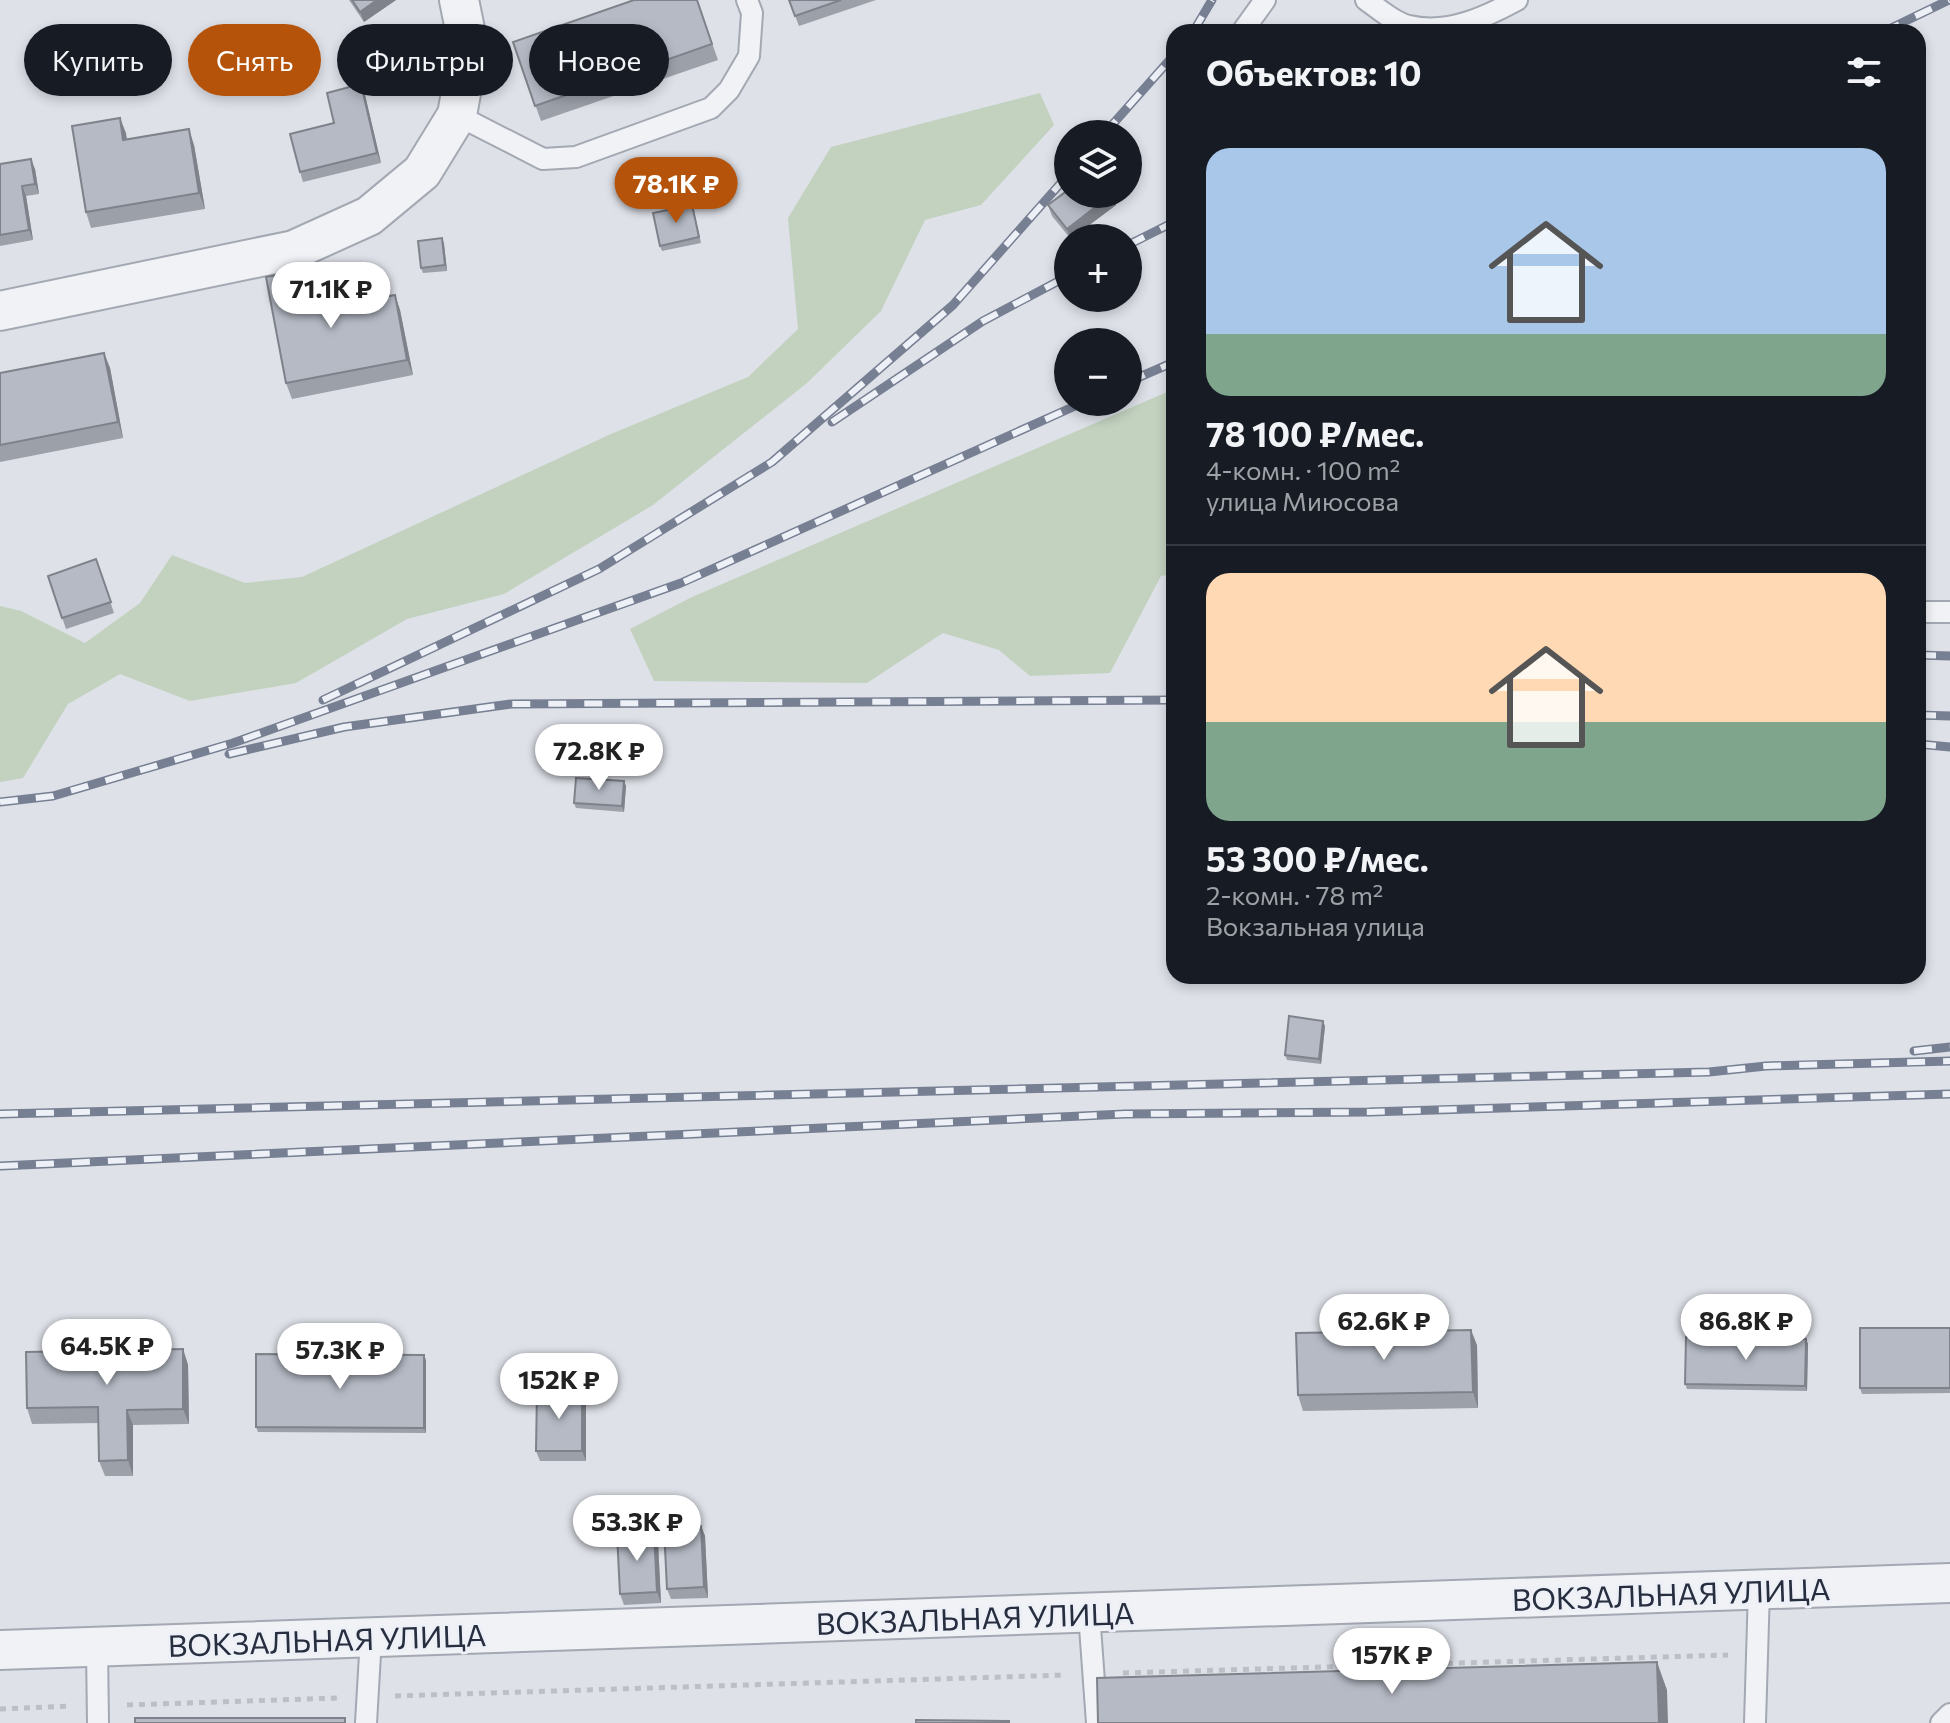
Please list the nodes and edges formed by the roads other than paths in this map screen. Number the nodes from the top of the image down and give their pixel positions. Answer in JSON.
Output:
{"nodes":[{"id":1,"x":459,"y":0,"type":"edge"},
{"id":2,"x":747,"y":0,"type":"edge"},
{"id":3,"x":1265,"y":0,"type":"edge"},
{"id":4,"x":1366,"y":0,"type":"edge"},
{"id":5,"x":1517,"y":0,"type":"edge"},
{"id":6,"x":1248,"y":24,"type":"edge"},
{"id":7,"x":1404,"y":24,"type":"edge"},
{"id":8,"x":1467,"y":24,"type":"edge"},
{"id":9,"x":457,"y":115,"type":"junction"},
{"id":10,"x":0,"y":311,"type":"edge"},
{"id":11,"x":1926,"y":612,"type":"edge"},
{"id":12,"x":1950,"y":612,"type":"edge"},
{"id":13,"x":1950,"y":1583,"type":"edge"},
{"id":14,"x":1759,"y":1589,"type":"junction"},
{"id":15,"x":1089,"y":1613,"type":"junction"},
{"id":16,"x":371,"y":1637,"type":"junction"},
{"id":17,"x":97,"y":1647,"type":"junction"},
{"id":18,"x":0,"y":1650,"type":"edge"},
{"id":19,"x":98,"y":1714,"type":"edge"},
{"id":20,"x":1950,"y":1714,"type":"edge"},
{"id":21,"x":366,"y":1723,"type":"edge"},
{"id":22,"x":1097,"y":1723,"type":"edge"},
{"id":23,"x":1755,"y":1723,"type":"edge"},
{"id":24,"x":1941,"y":1723,"type":"edge"}],
"edges":[{"from":1,"to":9,"type":"street"},
{"from":2,"to":9,"type":"lane"},
{"from":3,"to":6,"type":"lane"},
{"from":4,"to":7,"type":"lane"},
{"from":5,"to":8,"type":"lane"},
{"from":9,"to":10,"type":"street"},
{"from":11,"to":12,"type":"lane"},
{"from":13,"to":14,"type":"street","name":"ВОКЗАЛЬНАЯ УЛИЦА"},
{"from":14,"to":15,"type":"street","name":"ВОКЗАЛЬНАЯ УЛИЦА"},
{"from":14,"to":23,"type":"lane"},
{"from":15,"to":16,"type":"street","name":"ВОКЗАЛЬНАЯ УЛИЦА"},
{"from":15,"to":22,"type":"lane"},
{"from":16,"to":17,"type":"street","name":"ВОКЗАЛЬНАЯ УЛИЦА"},
{"from":16,"to":21,"type":"lane"},
{"from":17,"to":18,"type":"street","name":"ВОКЗАЛЬНАЯ УЛИЦА"},
{"from":17,"to":19,"type":"lane"},
{"from":20,"to":24,"type":"lane"}]}
